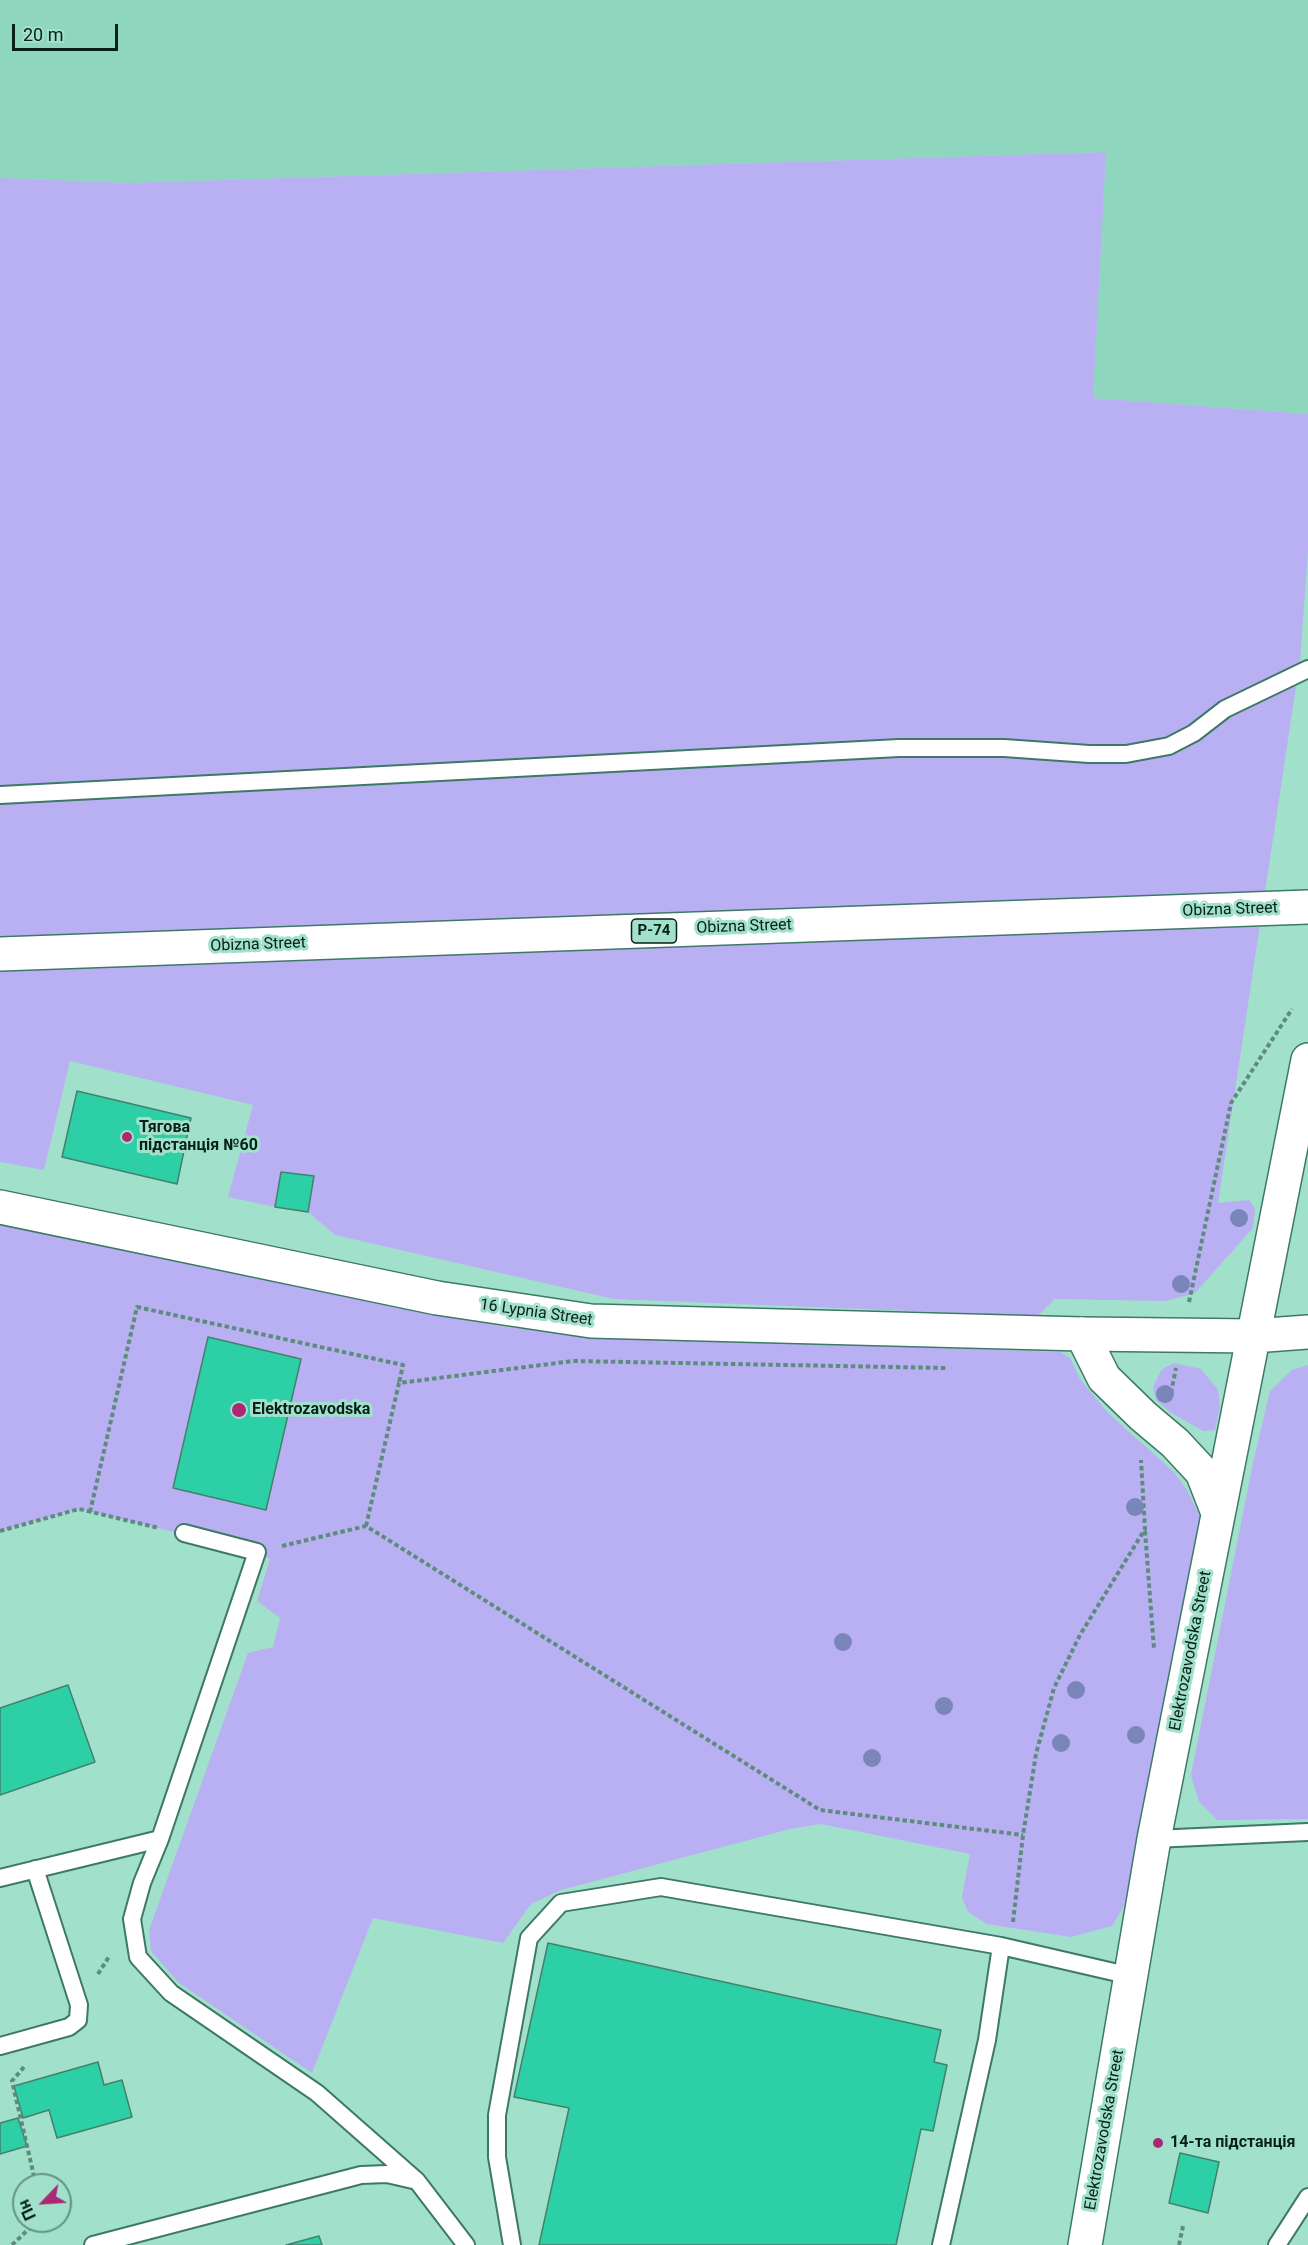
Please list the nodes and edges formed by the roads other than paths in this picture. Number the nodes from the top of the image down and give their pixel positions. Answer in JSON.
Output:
{"nodes":[{"id":1,"x":1308,"y":669,"type":"edge"},
{"id":2,"x":0,"y":795,"type":"edge"},
{"id":3,"x":1308,"y":907,"type":"edge"},
{"id":4,"x":0,"y":954,"type":"edge"},
{"id":5,"x":1308,"y":1060,"type":"edge"},
{"id":6,"x":0,"y":1207,"type":"edge"},
{"id":7,"x":1308,"y":1332,"type":"edge"},
{"id":8,"x":1082,"y":1334,"type":"junction"},
{"id":9,"x":1253,"y":1336,"type":"junction"},
{"id":10,"x":1218,"y":1513,"type":"junction"},
{"id":11,"x":184,"y":1533,"type":"road end"},
{"id":12,"x":1308,"y":1832,"type":"edge"},
{"id":13,"x":160,"y":1839,"type":"junction"},
{"id":14,"x":1154,"y":1839,"type":"junction"},
{"id":15,"x":35,"y":1869,"type":"junction"},
{"id":16,"x":0,"y":1878,"type":"edge"},
{"id":17,"x":1006,"y":1947,"type":"junction"},
{"id":18,"x":1131,"y":1976,"type":"junction"},
{"id":19,"x":0,"y":2046,"type":"edge"},
{"id":20,"x":417,"y":2181,"type":"junction"},
{"id":21,"x":1308,"y":2197,"type":"edge"},
{"id":22,"x":93,"y":2245,"type":"edge"},
{"id":23,"x":466,"y":2245,"type":"edge"},
{"id":24,"x":512,"y":2245,"type":"edge"},
{"id":25,"x":941,"y":2245,"type":"edge"},
{"id":26,"x":1085,"y":2245,"type":"edge"},
{"id":27,"x":1277,"y":2245,"type":"edge"}],
"edges":[{"from":1,"to":2,"type":"lane"},
{"from":3,"to":4,"type":"main road","name":"Obizna Street","number":"Р-74"},
{"from":5,"to":9,"type":"main road","name":"Elektrozavodska Street"},
{"from":6,"to":8,"type":"main road","name":"16 Lypnia Street"},
{"from":7,"to":9,"type":"main road","name":"16 Lypnia Street"},
{"from":8,"to":9,"type":"main road","name":"16 Lypnia Street"},
{"from":8,"to":10,"type":"main road"},
{"from":9,"to":10,"type":"main road","name":"Elektrozavodska Street"},
{"from":10,"to":14,"type":"main road","name":"Elektrozavodska Street"},
{"from":11,"to":13,"type":"lane"},
{"from":12,"to":14,"type":"lane"},
{"from":13,"to":15,"type":"lane"},
{"from":13,"to":20,"type":"lane"},
{"from":14,"to":18,"type":"main road","name":"Elektrozavodska Street"},
{"from":15,"to":16,"type":"lane"},
{"from":15,"to":19,"type":"lane"},
{"from":17,"to":18,"type":"lane"},
{"from":17,"to":24,"type":"lane"},
{"from":17,"to":25,"type":"lane"},
{"from":18,"to":26,"type":"main road","name":"Elektrozavodska Street"},
{"from":20,"to":22,"type":"lane"},
{"from":20,"to":23,"type":"lane"},
{"from":21,"to":27,"type":"lane"}]}
